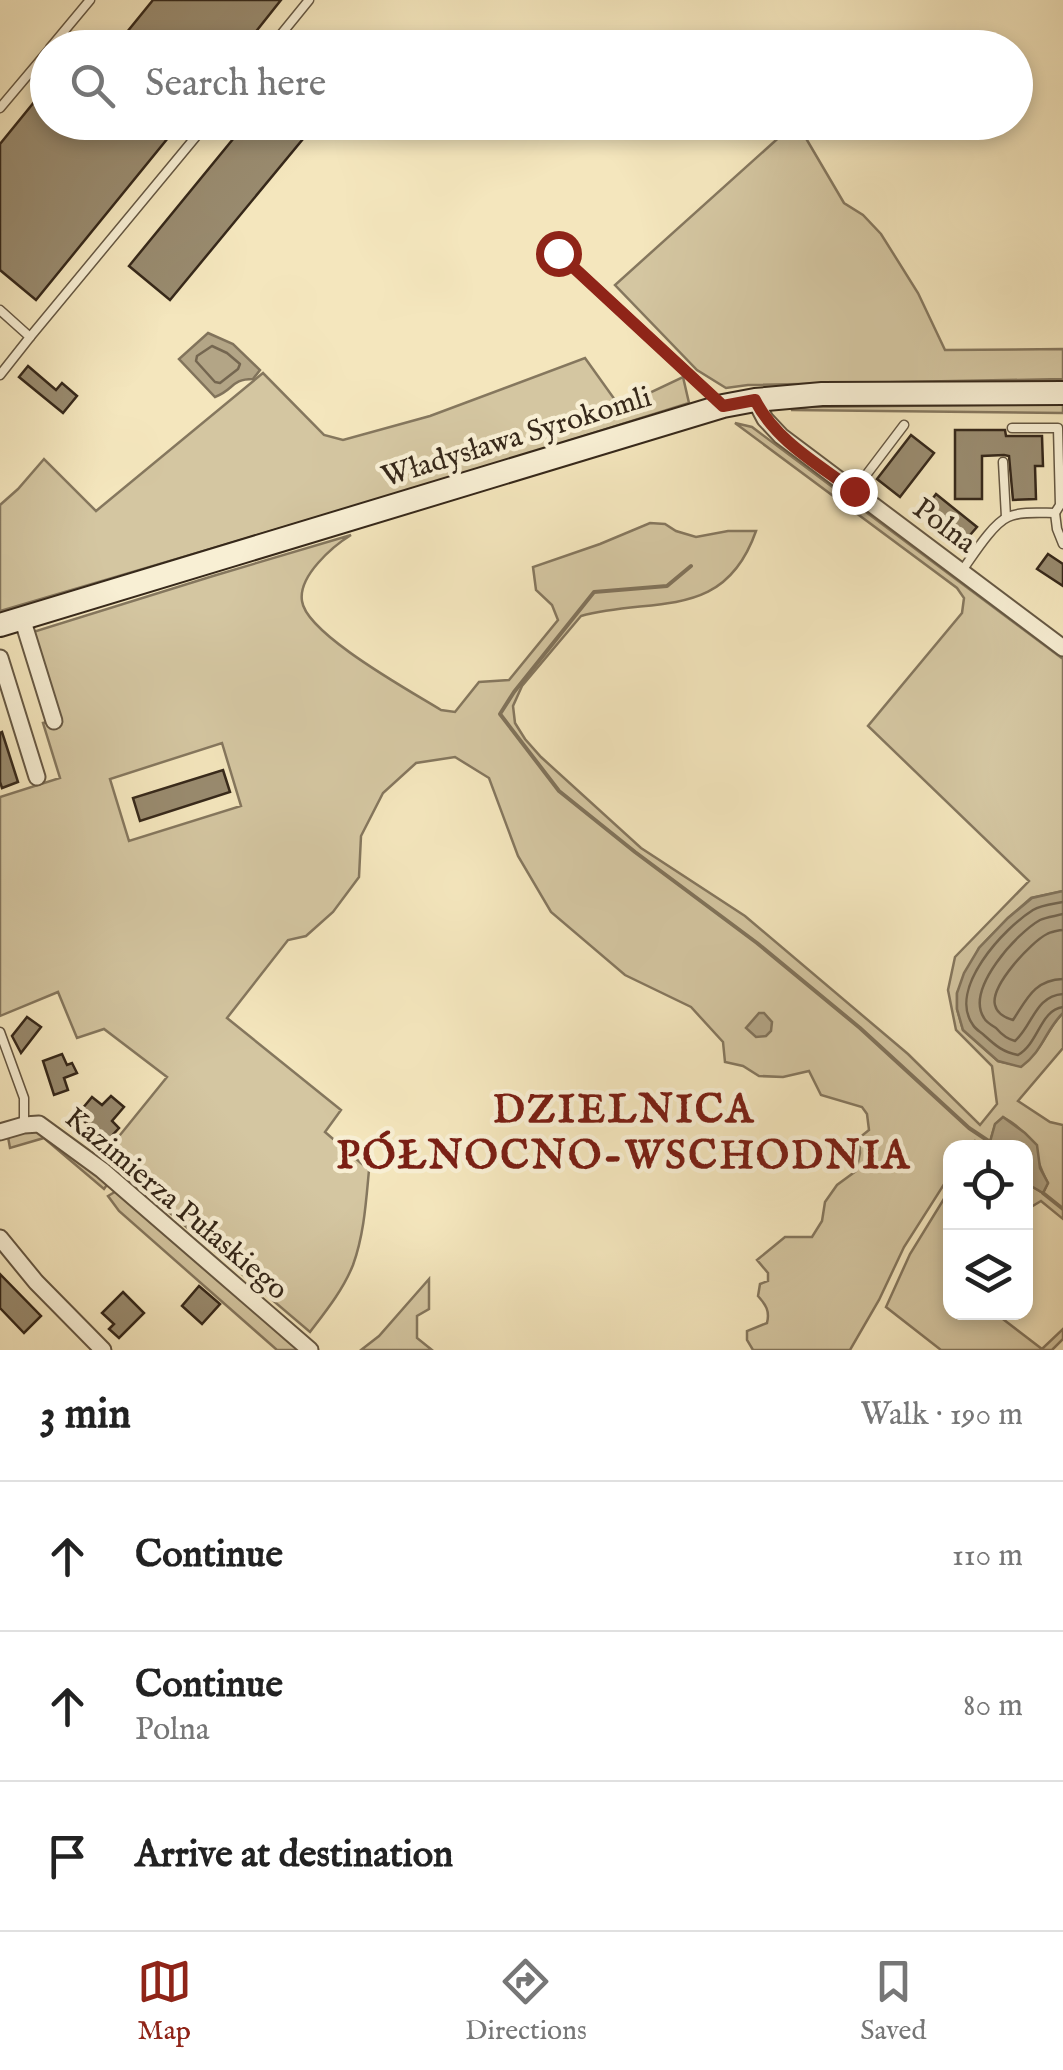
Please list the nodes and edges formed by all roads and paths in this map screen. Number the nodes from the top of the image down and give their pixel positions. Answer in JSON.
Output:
{"nodes":[{"id":1,"x":90,"y":0,"type":"edge"},
{"id":2,"x":310,"y":0,"type":"edge"},
{"id":3,"x":65,"y":30,"type":"edge"},
{"id":4,"x":285,"y":30,"type":"edge"},
{"id":5,"x":30,"y":72,"type":"edge"},
{"id":6,"x":0,"y":108,"type":"edge"},
{"id":7,"x":193,"y":140,"type":"edge"},
{"id":8,"x":558,"y":253,"type":"dead end"},
{"id":9,"x":0,"y":310,"type":"edge"},
{"id":10,"x":30,"y":337,"type":"junction"},
{"id":11,"x":0,"y":375,"type":"edge"},
{"id":12,"x":1063,"y":392,"type":"edge"},
{"id":13,"x":755,"y":400,"type":"junction"},
{"id":14,"x":723,"y":406,"type":"junction"},
{"id":15,"x":904,"y":424,"type":"dead end"},
{"id":16,"x":1012,"y":428,"type":"dead end"},
{"id":17,"x":1003,"y":462,"type":"dead end"},
{"id":18,"x":854,"y":491,"type":"junction"},
{"id":19,"x":1056,"y":513,"type":"junction"},
{"id":20,"x":1006,"y":518,"type":"junction"},
{"id":21,"x":1063,"y":544,"type":"edge"},
{"id":22,"x":961,"y":572,"type":"junction"},
{"id":23,"x":11,"y":622,"type":"edge"},
{"id":24,"x":1063,"y":648,"type":"edge"},
{"id":25,"x":0,"y":658,"type":"edge"},
{"id":26,"x":46,"y":696,"type":"junction"},
{"id":27,"x":15,"y":706,"type":"junction"},
{"id":28,"x":54,"y":721,"type":"dead end"},
{"id":29,"x":37,"y":777,"type":"dead end"},
{"id":30,"x":0,"y":1032,"type":"edge"},
{"id":31,"x":24,"y":1125,"type":"junction"},
{"id":32,"x":0,"y":1132,"type":"edge"},
{"id":33,"x":0,"y":1238,"type":"edge"},
{"id":34,"x":103,"y":1350,"type":"edge"},
{"id":35,"x":310,"y":1350,"type":"edge"}],
"edges":[{"from":1,"to":3,"type":"lane"},
{"from":2,"to":4,"type":"lane"},
{"from":5,"to":6,"type":"lane"},
{"from":7,"to":10,"type":"lane"},
{"from":8,"to":14,"type":"lane"},
{"from":9,"to":10,"type":"lane"},
{"from":10,"to":11,"type":"lane"},
{"from":12,"to":13,"type":"street","name":"Władysława Syrokomli"},
{"from":13,"to":14,"type":"street","name":"Władysława Syrokomli"},
{"from":13,"to":18,"type":"street","name":"Polna"},
{"from":14,"to":23,"type":"street","name":"Władysława Syrokomli"},
{"from":15,"to":18,"type":"lane"},
{"from":16,"to":19,"type":"lane"},
{"from":17,"to":20,"type":"lane"},
{"from":18,"to":22,"type":"street","name":"Polna"},
{"from":19,"to":20,"type":"lane"},
{"from":19,"to":21,"type":"lane"},
{"from":20,"to":22,"type":"lane"},
{"from":22,"to":24,"type":"street","name":"Polna"},
{"from":23,"to":26,"type":"street"},
{"from":25,"to":27,"type":"street"},
{"from":26,"to":27,"type":"street"},
{"from":26,"to":28,"type":"street"},
{"from":27,"to":29,"type":"street"},
{"from":30,"to":31,"type":"lane"},
{"from":31,"to":32,"type":"street","name":"Kazimierza Pułaskiego"},
{"from":31,"to":35,"type":"street","name":"Kazimierza Pułaskiego"},
{"from":33,"to":34,"type":"street"}]}
